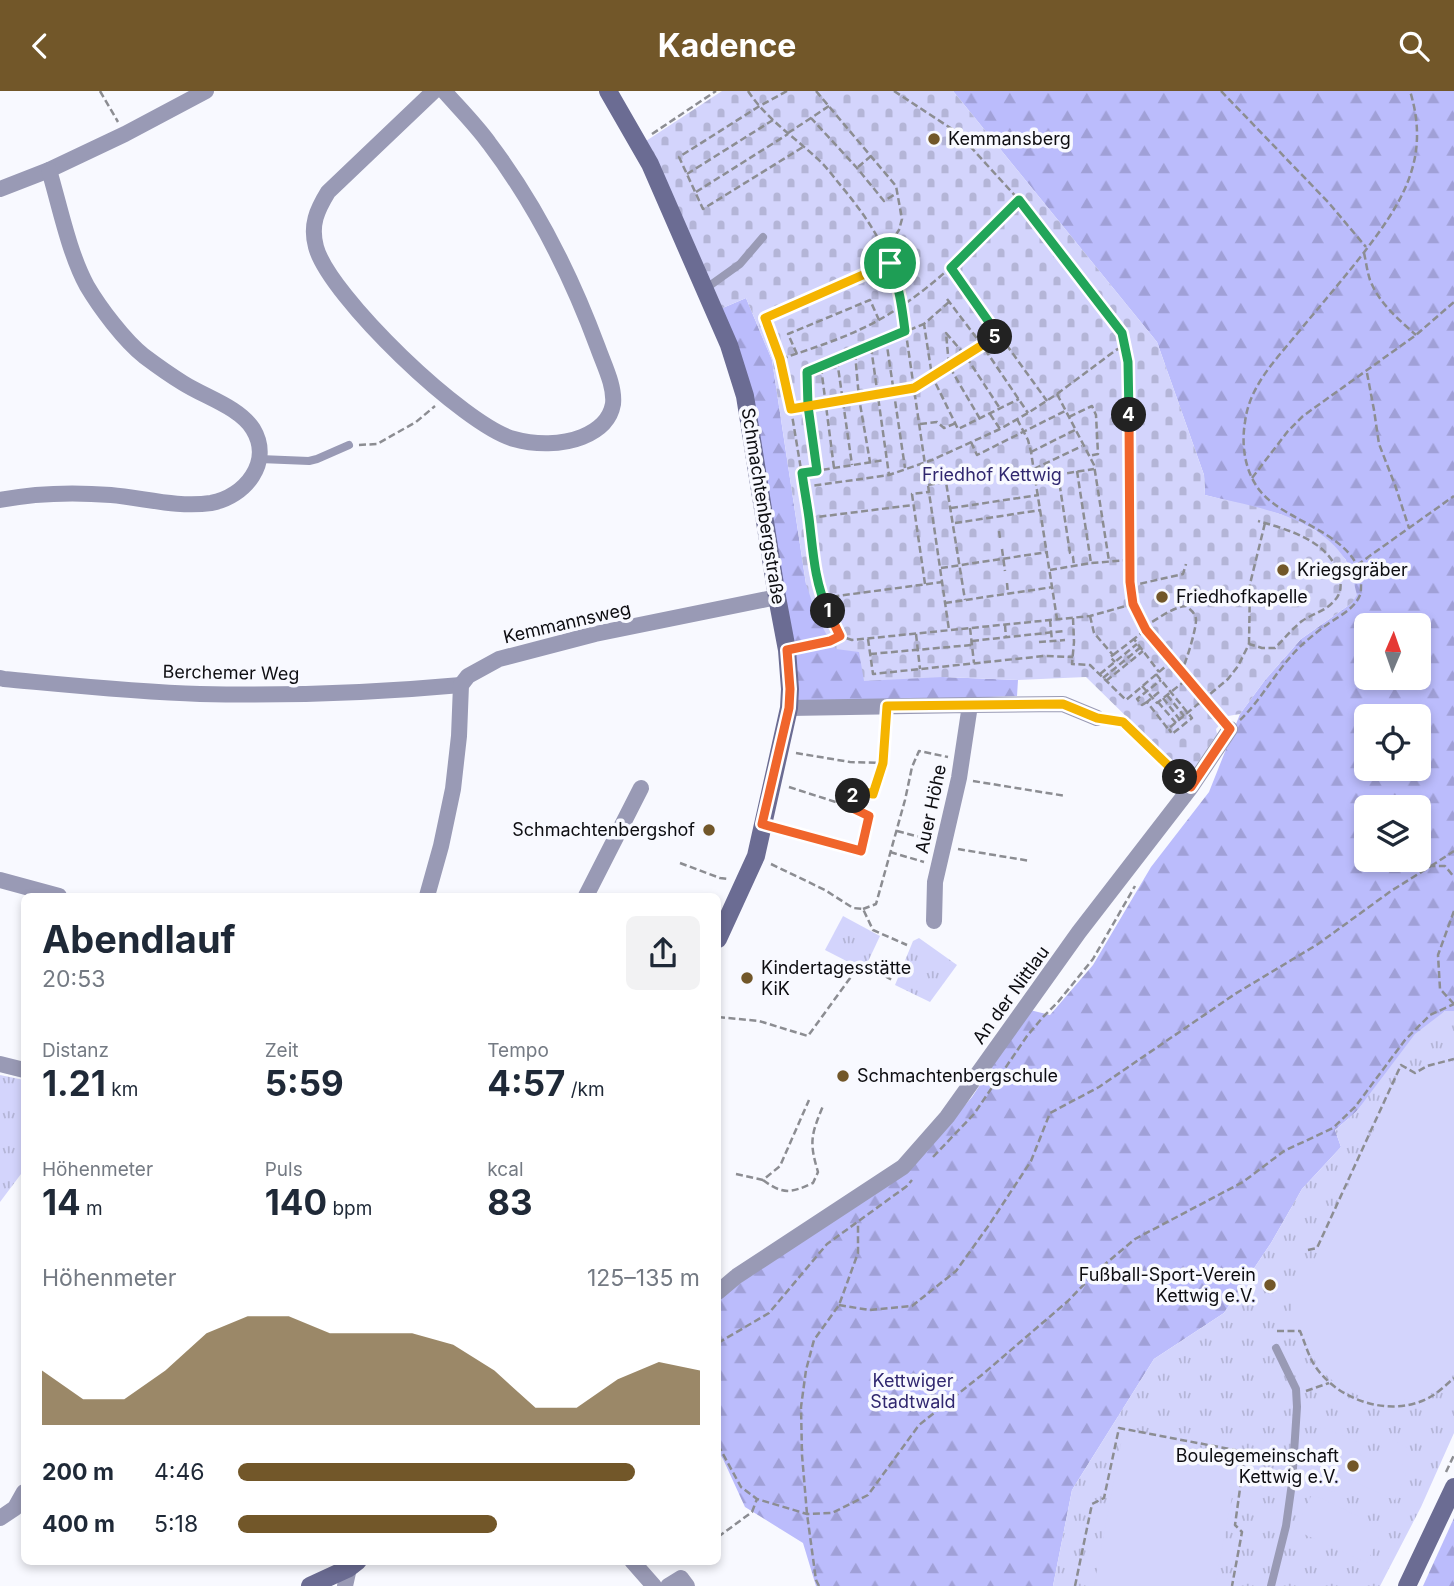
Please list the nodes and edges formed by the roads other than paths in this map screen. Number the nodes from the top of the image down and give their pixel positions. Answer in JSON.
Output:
{"nodes":[{"id":1,"x":206,"y":91,"type":"edge"},
{"id":2,"x":434,"y":91,"type":"edge"},
{"id":3,"x":444,"y":91,"type":"edge"},
{"id":4,"x":608,"y":91,"type":"edge"},
{"id":5,"x":50,"y":170,"type":"junction"},
{"id":6,"x":0,"y":189,"type":"edge"},
{"id":7,"x":763,"y":237,"type":"dead end"},
{"id":8,"x":705,"y":289,"type":"junction"},
{"id":9,"x":349,"y":445,"type":"road end"},
{"id":10,"x":260,"y":459,"type":"junction"},
{"id":11,"x":0,"y":500,"type":"edge"},
{"id":12,"x":777,"y":597,"type":"junction"},
{"id":13,"x":0,"y":678,"type":"edge"},
{"id":14,"x":461,"y":685,"type":"junction"},
{"id":15,"x":970,"y":705,"type":"junction"},
{"id":16,"x":789,"y":708,"type":"junction"},
{"id":17,"x":1097,"y":718,"type":"road end"},
{"id":18,"x":1230,"y":729,"type":"road end"},
{"id":19,"x":641,"y":787,"type":"dead end"},
{"id":20,"x":0,"y":880,"type":"edge"},
{"id":21,"x":48,"y":893,"type":"edge"},
{"id":22,"x":428,"y":893,"type":"edge"},
{"id":23,"x":591,"y":893,"type":"edge"},
{"id":24,"x":934,"y":921,"type":"dead end"},
{"id":25,"x":721,"y":932,"type":"edge"},
{"id":26,"x":0,"y":1064,"type":"edge"},
{"id":27,"x":21,"y":1069,"type":"edge"},
{"id":28,"x":721,"y":1289,"type":"edge"},
{"id":29,"x":1276,"y":1348,"type":"dead end"},
{"id":30,"x":1454,"y":1487,"type":"edge"},
{"id":31,"x":21,"y":1497,"type":"edge"},
{"id":32,"x":0,"y":1518,"type":"edge"},
{"id":33,"x":352,"y":1565,"type":"edge"},
{"id":34,"x":354,"y":1565,"type":"edge"},
{"id":35,"x":636,"y":1565,"type":"edge"},
{"id":36,"x":310,"y":1586,"type":"edge"},
{"id":37,"x":345,"y":1586,"type":"edge"},
{"id":38,"x":654,"y":1586,"type":"edge"},
{"id":39,"x":668,"y":1586,"type":"edge"},
{"id":40,"x":687,"y":1586,"type":"edge"},
{"id":41,"x":1271,"y":1586,"type":"edge"},
{"id":42,"x":1408,"y":1586,"type":"edge"}],
"edges":[{"from":1,"to":5,"type":"street"},
{"from":2,"to":3,"type":"street"},
{"from":4,"to":8,"type":"street","name":"Schmachtenbergstraße"},
{"from":5,"to":6,"type":"street"},
{"from":5,"to":10,"type":"street"},
{"from":7,"to":8,"type":"lane"},
{"from":8,"to":12,"type":"street","name":"Schmachtenbergstraße"},
{"from":9,"to":10,"type":"lane"},
{"from":10,"to":11,"type":"street"},
{"from":12,"to":14,"type":"street","name":"Kemmannsweg"},
{"from":12,"to":16,"type":"street","name":"Schmachtenbergstraße"},
{"from":13,"to":14,"type":"street","name":"Berchemer Weg"},
{"from":14,"to":22,"type":"street"},
{"from":15,"to":16,"type":"street"},
{"from":15,"to":17,"type":"street"},
{"from":15,"to":24,"type":"street","name":"Auer Höhe"},
{"from":16,"to":25,"type":"street","name":"Schmachtenbergstraße"},
{"from":18,"to":28,"type":"street","name":"An der Nittlau"},
{"from":19,"to":23,"type":"street"},
{"from":20,"to":21,"type":"street"},
{"from":26,"to":27,"type":"street"},
{"from":29,"to":41,"type":"lane"},
{"from":30,"to":42,"type":"street"},
{"from":31,"to":32,"type":"street"},
{"from":33,"to":36,"type":"street"},
{"from":34,"to":37,"type":"street"},
{"from":35,"to":38,"type":"street"},
{"from":39,"to":40,"type":"street"}]}
